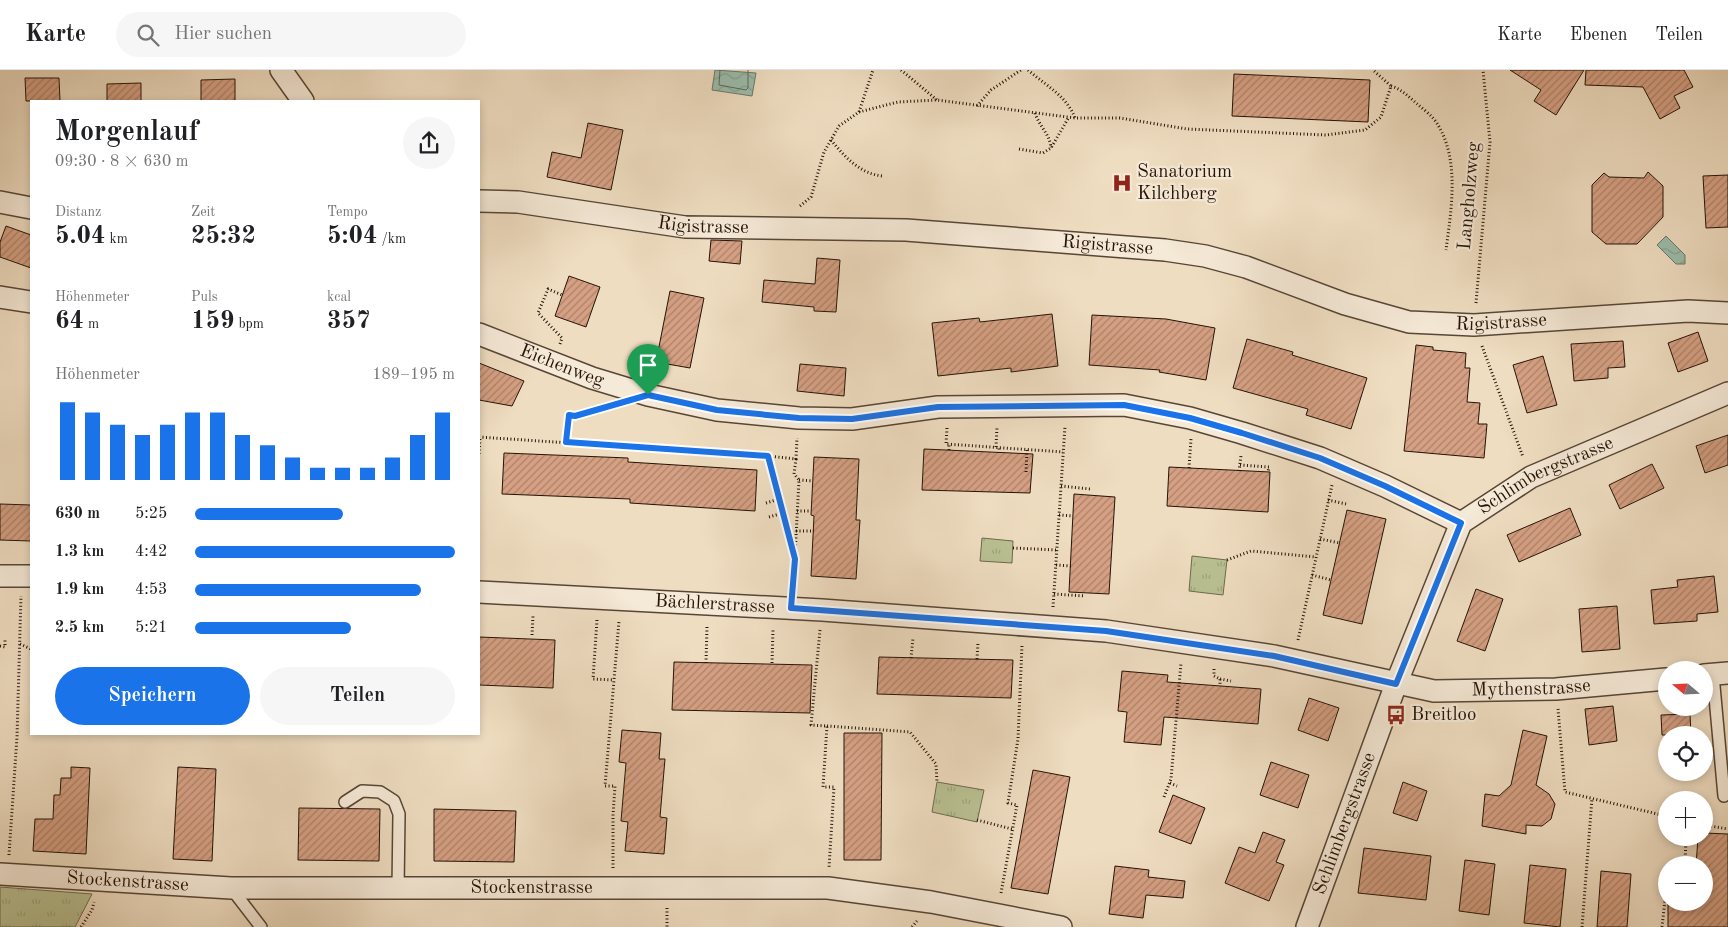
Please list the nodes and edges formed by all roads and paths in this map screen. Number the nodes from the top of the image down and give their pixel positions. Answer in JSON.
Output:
{"nodes":[{"id":1,"x":280,"y":70,"type":"edge"},
{"id":2,"x":873,"y":70,"type":"edge"},
{"id":3,"x":901,"y":70,"type":"edge"},
{"id":4,"x":1021,"y":70,"type":"edge"},
{"id":5,"x":1028,"y":70,"type":"edge"},
{"id":6,"x":1373,"y":70,"type":"edge"},
{"id":7,"x":1484,"y":70,"type":"edge"},
{"id":8,"x":1390,"y":86,"type":"junction"},
{"id":9,"x":302,"y":100,"type":"edge"},
{"id":10,"x":937,"y":100,"type":"junction"},
{"id":11,"x":977,"y":106,"type":"junction"},
{"id":12,"x":859,"y":112,"type":"junction"},
{"id":13,"x":1035,"y":113,"type":"junction"},
{"id":14,"x":1069,"y":117,"type":"junction"},
{"id":15,"x":1076,"y":118,"type":"junction"},
{"id":16,"x":831,"y":140,"type":"junction"},
{"id":17,"x":1052,"y":148,"type":"junction"},
{"id":18,"x":1018,"y":150,"type":"dead end"},
{"id":19,"x":883,"y":176,"type":"dead end"},
{"id":20,"x":480,"y":201,"type":"edge"},
{"id":21,"x":0,"y":202,"type":"edge"},
{"id":22,"x":30,"y":208,"type":"edge"},
{"id":23,"x":772,"y":228,"type":"junction"},
{"id":24,"x":1446,"y":250,"type":"dead end"},
{"id":25,"x":562,"y":294,"type":"dead end"},
{"id":26,"x":0,"y":297,"type":"edge"},
{"id":27,"x":30,"y":302,"type":"edge"},
{"id":28,"x":1728,"y":313,"type":"edge"},
{"id":29,"x":1474,"y":325,"type":"junction"},
{"id":30,"x":480,"y":334,"type":"edge"},
{"id":31,"x":553,"y":363,"type":"junction"},
{"id":32,"x":1728,"y":393,"type":"edge"},
{"id":33,"x":612,"y":406,"type":"dead end"},
{"id":34,"x":1067,"y":406,"type":"junction"},
{"id":35,"x":799,"y":418,"type":"junction"},
{"id":36,"x":1192,"y":419,"type":"junction"},
{"id":37,"x":947,"y":432,"type":"dead end"},
{"id":38,"x":480,"y":437,"type":"edge"},
{"id":39,"x":997,"y":438,"type":"dead end"},
{"id":40,"x":566,"y":442,"type":"junction"},
{"id":41,"x":949,"y":444,"type":"junction"},
{"id":42,"x":998,"y":447,"type":"junction"},
{"id":43,"x":949,"y":450,"type":"dead end"},
{"id":44,"x":1027,"y":450,"type":"junction"},
{"id":45,"x":1063,"y":452,"type":"junction"},
{"id":46,"x":999,"y":453,"type":"dead end"},
{"id":47,"x":768,"y":456,"type":"junction"},
{"id":48,"x":796,"y":459,"type":"junction"},
{"id":49,"x":1524,"y":462,"type":"dead end"},
{"id":50,"x":1240,"y":465,"type":"dead end"},
{"id":51,"x":1336,"y":465,"type":"junction"},
{"id":52,"x":1190,"y":468,"type":"dead end"},
{"id":53,"x":1026,"y":472,"type":"dead end"},
{"id":54,"x":1268,"y":472,"type":"dead end"},
{"id":55,"x":799,"y":480,"type":"junction"},
{"id":56,"x":813,"y":481,"type":"dead end"},
{"id":57,"x":1061,"y":486,"type":"junction"},
{"id":58,"x":1090,"y":489,"type":"dead end"},
{"id":59,"x":779,"y":499,"type":"junction"},
{"id":60,"x":1328,"y":500,"type":"junction"},
{"id":61,"x":766,"y":503,"type":"dead end"},
{"id":62,"x":1346,"y":504,"type":"dead end"},
{"id":63,"x":797,"y":511,"type":"junction"},
{"id":64,"x":811,"y":511,"type":"dead end"},
{"id":65,"x":783,"y":513,"type":"junction"},
{"id":66,"x":1059,"y":516,"type":"junction"},
{"id":67,"x":1073,"y":516,"type":"dead end"},
{"id":68,"x":769,"y":517,"type":"dead end"},
{"id":69,"x":1461,"y":523,"type":"junction"},
{"id":70,"x":796,"y":530,"type":"junction"},
{"id":71,"x":814,"y":532,"type":"dead end"},
{"id":72,"x":1320,"y":539,"type":"junction"},
{"id":73,"x":1340,"y":543,"type":"dead end"},
{"id":74,"x":1013,"y":548,"type":"dead end"},
{"id":75,"x":1057,"y":550,"type":"junction"},
{"id":76,"x":1316,"y":557,"type":"junction"},
{"id":77,"x":795,"y":559,"type":"junction"},
{"id":78,"x":1227,"y":560,"type":"dead end"},
{"id":79,"x":1056,"y":565,"type":"junction"},
{"id":80,"x":1071,"y":566,"type":"dead end"},
{"id":81,"x":1312,"y":575,"type":"junction"},
{"id":82,"x":0,"y":576,"type":"edge"},
{"id":83,"x":30,"y":576,"type":"edge"},
{"id":84,"x":1332,"y":580,"type":"dead end"},
{"id":85,"x":480,"y":592,"type":"edge"},
{"id":86,"x":1054,"y":594,"type":"junction"},
{"id":87,"x":1085,"y":596,"type":"dead end"},
{"id":88,"x":791,"y":608,"type":"junction"},
{"id":89,"x":822,"y":610,"type":"junction"},
{"id":90,"x":21,"y":615,"type":"dead end"},
{"id":91,"x":533,"y":616,"type":"dead end"},
{"id":92,"x":597,"y":620,"type":"dead end"},
{"id":93,"x":1023,"y":624,"type":"junction"},
{"id":94,"x":707,"y":625,"type":"dead end"},
{"id":95,"x":1052,"y":627,"type":"junction"},
{"id":96,"x":773,"y":629,"type":"dead end"},
{"id":97,"x":532,"y":634,"type":"dead end"},
{"id":98,"x":913,"y":637,"type":"dead end"},
{"id":99,"x":5,"y":639,"type":"dead end"},
{"id":100,"x":617,"y":641,"type":"dead end"},
{"id":101,"x":978,"y":641,"type":"dead end"},
{"id":102,"x":20,"y":644,"type":"junction"},
{"id":103,"x":0,"y":646,"type":"edge"},
{"id":104,"x":1297,"y":646,"type":"dead end"},
{"id":105,"x":30,"y":649,"type":"edge"},
{"id":106,"x":1182,"y":655,"type":"dead end"},
{"id":107,"x":911,"y":658,"type":"dead end"},
{"id":108,"x":977,"y":659,"type":"dead end"},
{"id":109,"x":706,"y":663,"type":"dead end"},
{"id":110,"x":772,"y":663,"type":"dead end"},
{"id":111,"x":1213,"y":666,"type":"dead end"},
{"id":112,"x":1715,"y":674,"type":"edge"},
{"id":113,"x":1220,"y":679,"type":"junction"},
{"id":114,"x":614,"y":680,"type":"junction"},
{"id":115,"x":1658,"y":680,"type":"edge"},
{"id":116,"x":1231,"y":681,"type":"dead end"},
{"id":117,"x":1396,"y":684,"type":"junction"},
{"id":118,"x":1220,"y":686,"type":"dead end"},
{"id":119,"x":1556,"y":689,"type":"junction"},
{"id":120,"x":827,"y":726,"type":"junction"},
{"id":121,"x":937,"y":782,"type":"dead end"},
{"id":122,"x":1170,"y":783,"type":"junction"},
{"id":123,"x":1177,"y":786,"type":"dead end"},
{"id":124,"x":1724,"y":796,"type":"dead end"},
{"id":125,"x":1164,"y":797,"type":"dead end"},
{"id":126,"x":1592,"y":798,"type":"junction"},
{"id":127,"x":345,"y":802,"type":"dead end"},
{"id":128,"x":1658,"y":814,"type":"edge"},
{"id":129,"x":977,"y":820,"type":"dead end"},
{"id":130,"x":1713,"y":826,"type":"edge"},
{"id":131,"x":1012,"y":829,"type":"junction"},
{"id":132,"x":1728,"y":829,"type":"edge"},
{"id":133,"x":4,"y":868,"type":"edge"},
{"id":134,"x":230,"y":888,"type":"junction"},
{"id":135,"x":828,"y":888,"type":"junction"},
{"id":136,"x":398,"y":889,"type":"junction"},
{"id":137,"x":613,"y":889,"type":"junction"},
{"id":138,"x":94,"y":906,"type":"dead end"},
{"id":139,"x":1664,"y":911,"type":"edge"},
{"id":140,"x":997,"y":915,"type":"junction"},
{"id":141,"x":81,"y":927,"type":"edge"},
{"id":142,"x":261,"y":927,"type":"edge"},
{"id":143,"x":1061,"y":927,"type":"edge"},
{"id":144,"x":1307,"y":927,"type":"edge"},
{"id":145,"x":1582,"y":927,"type":"edge"},
{"id":146,"x":1662,"y":927,"type":"edge"}],
"edges":[{"from":1,"to":9,"type":"street"},
{"from":2,"to":12,"type":"path"},
{"from":3,"to":10,"type":"path"},
{"from":4,"to":11,"type":"path"},
{"from":5,"to":15,"type":"path"},
{"from":6,"to":8,"type":"path"},
{"from":7,"to":29,"type":"path","name":"Langholzweg"},
{"from":8,"to":15,"type":"path"},
{"from":8,"to":24,"type":"path"},
{"from":10,"to":11,"type":"path"},
{"from":10,"to":12,"type":"path"},
{"from":11,"to":13,"type":"path"},
{"from":12,"to":16,"type":"path"},
{"from":13,"to":14,"type":"path"},
{"from":13,"to":17,"type":"path"},
{"from":14,"to":15,"type":"path"},
{"from":14,"to":17,"type":"path"},
{"from":16,"to":19,"type":"path"},
{"from":16,"to":23,"type":"path"},
{"from":17,"to":18,"type":"path"},
{"from":20,"to":23,"type":"street","name":"Rigistrasse"},
{"from":21,"to":22,"type":"street"},
{"from":23,"to":29,"type":"street","name":"Rigistrasse"},
{"from":25,"to":31,"type":"path"},
{"from":26,"to":27,"type":"street"},
{"from":28,"to":29,"type":"street","name":"Rigistrasse"},
{"from":29,"to":49,"type":"path"},
{"from":30,"to":31,"type":"street","name":"Eichenweg"},
{"from":31,"to":35,"type":"street","name":"Eichenweg"},
{"from":32,"to":69,"type":"street","name":"Schlimbergstrasse"},
{"from":33,"to":40,"type":"path"},
{"from":34,"to":35,"type":"street","name":"Eichenweg"},
{"from":34,"to":36,"type":"street","name":"Eichenweg"},
{"from":34,"to":45,"type":"path"},
{"from":35,"to":48,"type":"path"},
{"from":36,"to":51,"type":"street","name":"Eichenweg"},
{"from":36,"to":52,"type":"path"},
{"from":37,"to":41,"type":"path"},
{"from":38,"to":40,"type":"path"},
{"from":39,"to":42,"type":"path"},
{"from":40,"to":47,"type":"path"},
{"from":41,"to":42,"type":"path"},
{"from":41,"to":43,"type":"path"},
{"from":42,"to":44,"type":"path"},
{"from":42,"to":46,"type":"path"},
{"from":44,"to":45,"type":"path"},
{"from":44,"to":53,"type":"path"},
{"from":45,"to":57,"type":"path"},
{"from":47,"to":48,"type":"path"},
{"from":47,"to":59,"type":"path"},
{"from":48,"to":55,"type":"path"},
{"from":50,"to":54,"type":"path"},
{"from":51,"to":60,"type":"path"},
{"from":51,"to":69,"type":"street","name":"Eichenweg"},
{"from":55,"to":56,"type":"path"},
{"from":55,"to":63,"type":"path"},
{"from":57,"to":58,"type":"path"},
{"from":57,"to":66,"type":"path"},
{"from":59,"to":61,"type":"path"},
{"from":59,"to":65,"type":"path"},
{"from":60,"to":62,"type":"path"},
{"from":60,"to":72,"type":"path"},
{"from":63,"to":64,"type":"path"},
{"from":63,"to":70,"type":"path"},
{"from":65,"to":68,"type":"path"},
{"from":65,"to":77,"type":"path"},
{"from":66,"to":67,"type":"path"},
{"from":66,"to":75,"type":"path"},
{"from":69,"to":117,"type":"street","name":"Schlimbergstrasse"},
{"from":70,"to":71,"type":"path"},
{"from":70,"to":77,"type":"path"},
{"from":72,"to":73,"type":"path"},
{"from":72,"to":76,"type":"path"},
{"from":74,"to":75,"type":"path"},
{"from":75,"to":79,"type":"path"},
{"from":76,"to":78,"type":"path"},
{"from":76,"to":81,"type":"path"},
{"from":77,"to":88,"type":"path"},
{"from":79,"to":80,"type":"path"},
{"from":79,"to":86,"type":"path"},
{"from":81,"to":84,"type":"path"},
{"from":81,"to":104,"type":"path"},
{"from":82,"to":83,"type":"street"},
{"from":85,"to":88,"type":"street","name":"Bächlerstrasse"},
{"from":86,"to":87,"type":"path"},
{"from":86,"to":95,"type":"path"},
{"from":88,"to":89,"type":"street","name":"Bächlerstrasse"},
{"from":89,"to":93,"type":"street","name":"Bächlerstrasse"},
{"from":89,"to":120,"type":"path"},
{"from":90,"to":102,"type":"path"},
{"from":91,"to":97,"type":"path"},
{"from":92,"to":114,"type":"path"},
{"from":93,"to":95,"type":"street","name":"Bächlerstrasse"},
{"from":93,"to":131,"type":"path"},
{"from":94,"to":109,"type":"path"},
{"from":95,"to":117,"type":"street","name":"Bächlerstrasse"},
{"from":96,"to":110,"type":"path"},
{"from":98,"to":107,"type":"path"},
{"from":99,"to":103,"type":"path"},
{"from":100,"to":114,"type":"path"},
{"from":101,"to":108,"type":"path"},
{"from":102,"to":105,"type":"path"},
{"from":102,"to":133,"type":"path"},
{"from":106,"to":122,"type":"path"},
{"from":111,"to":113,"type":"path"},
{"from":112,"to":124,"type":"lane"},
{"from":113,"to":116,"type":"path"},
{"from":113,"to":118,"type":"path"},
{"from":114,"to":137,"type":"path"},
{"from":115,"to":119,"type":"street","name":"Mythenstrasse"},
{"from":117,"to":119,"type":"street","name":"Mythenstrasse"},
{"from":117,"to":144,"type":"street","name":"Schlimbergstrasse"},
{"from":119,"to":126,"type":"path"},
{"from":120,"to":121,"type":"path"},
{"from":120,"to":135,"type":"path"},
{"from":122,"to":123,"type":"path"},
{"from":122,"to":125,"type":"path"},
{"from":126,"to":128,"type":"path"},
{"from":126,"to":145,"type":"path"},
{"from":127,"to":136,"type":"lane"},
{"from":129,"to":131,"type":"path"},
{"from":130,"to":132,"type":"path"},
{"from":131,"to":140,"type":"path"},
{"from":133,"to":134,"type":"street","name":"Stockenstrasse"},
{"from":134,"to":136,"type":"street","name":"Stockenstrasse"},
{"from":134,"to":142,"type":"lane"},
{"from":135,"to":137,"type":"street","name":"Stockenstrasse"},
{"from":135,"to":140,"type":"street","name":"Stockenstrasse"},
{"from":136,"to":137,"type":"street","name":"Stockenstrasse"},
{"from":138,"to":141,"type":"path"},
{"from":139,"to":146,"type":"path"},
{"from":140,"to":143,"type":"street","name":"Stockenstrasse"}]}
